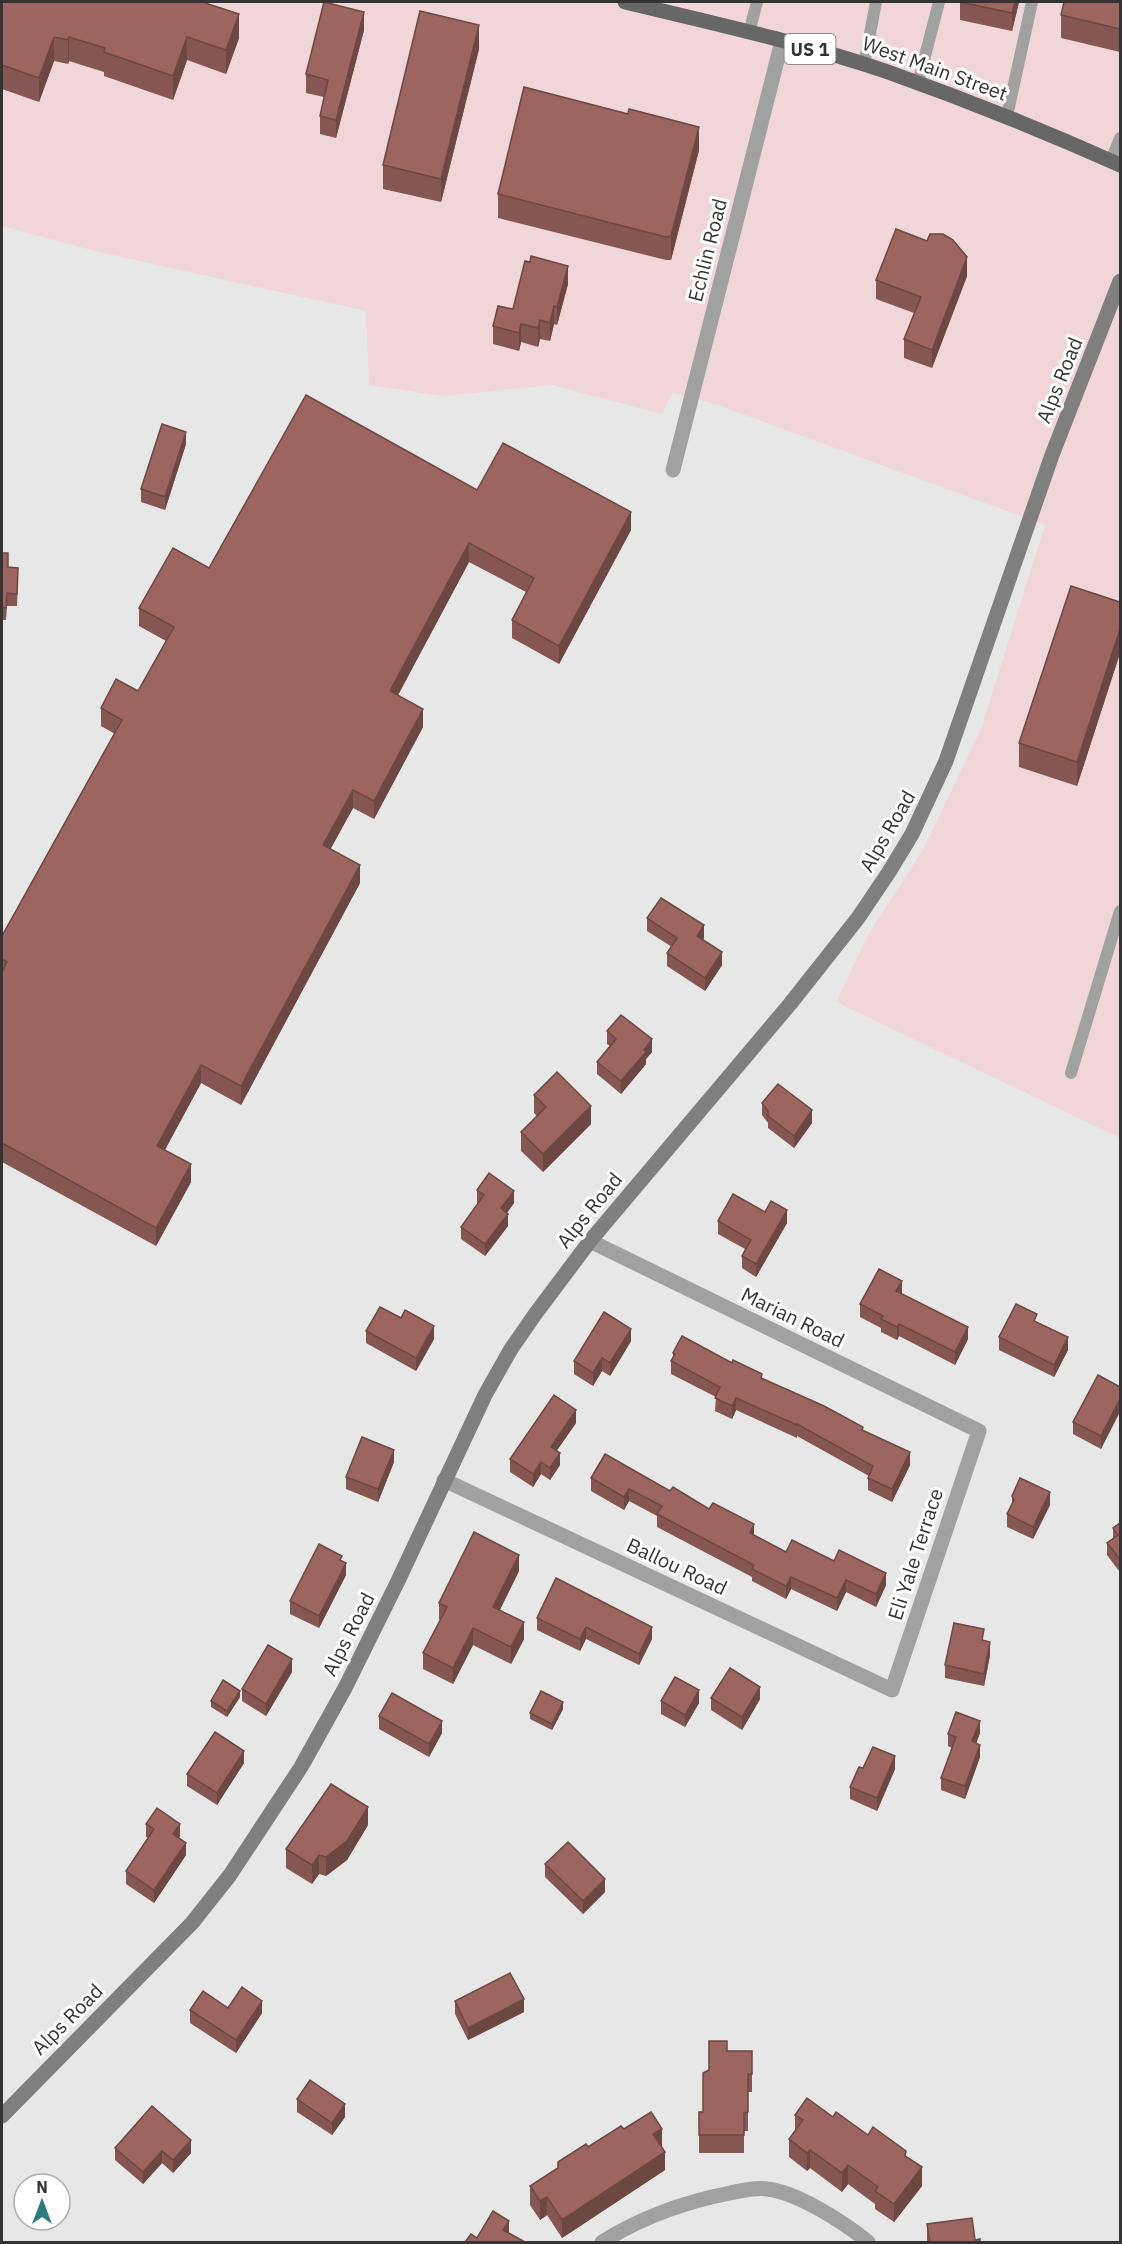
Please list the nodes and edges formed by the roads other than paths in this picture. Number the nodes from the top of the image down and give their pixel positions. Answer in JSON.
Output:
{"nodes":[{"id":1,"x":625,"y":2,"type":"edge"},
{"id":2,"x":757,"y":2,"type":"edge"},
{"id":3,"x":876,"y":2,"type":"edge"},
{"id":4,"x":939,"y":2,"type":"edge"},
{"id":5,"x":1032,"y":2,"type":"edge"},
{"id":6,"x":672,"y":7,"type":"edge"},
{"id":7,"x":749,"y":33,"type":"junction"},
{"id":8,"x":782,"y":41,"type":"junction"},
{"id":9,"x":864,"y":65,"type":"junction"},
{"id":10,"x":918,"y":83,"type":"junction"},
{"id":11,"x":1007,"y":116,"type":"junction"},
{"id":12,"x":1120,"y":138,"type":"edge"},
{"id":13,"x":1116,"y":163,"type":"edge"},
{"id":14,"x":1120,"y":281,"type":"edge"},
{"id":15,"x":673,"y":470,"type":"dead end"},
{"id":16,"x":1120,"y":911,"type":"edge"},
{"id":17,"x":1071,"y":1073,"type":"dead end"},
{"id":18,"x":590,"y":1241,"type":"junction"},
{"id":19,"x":979,"y":1431,"type":"joint"},
{"id":20,"x":444,"y":1480,"type":"junction"},
{"id":21,"x":892,"y":1690,"type":"joint"},
{"id":22,"x":2,"y":2116,"type":"edge"},
{"id":23,"x":602,"y":2242,"type":"edge"},
{"id":24,"x":868,"y":2242,"type":"edge"}],
"edges":[{"from":1,"to":6,"type":"main road","name":"West Main Street","number":"US 1"},
{"from":2,"to":7,"type":"lane"},
{"from":3,"to":9,"type":"lane"},
{"from":4,"to":10,"type":"lane"},
{"from":5,"to":11,"type":"lane"},
{"from":6,"to":7,"type":"main road","name":"West Main Street","number":"US 1"},
{"from":7,"to":8,"type":"main road","name":"West Main Street","number":"US 1"},
{"from":8,"to":9,"type":"main road","name":"West Main Street","number":"US 1"},
{"from":8,"to":15,"type":"street","name":"Echlin Road"},
{"from":9,"to":10,"type":"main road","name":"West Main Street","number":"US 1"},
{"from":10,"to":11,"type":"main road","name":"West Main Street","number":"US 1"},
{"from":11,"to":13,"type":"main road","name":"West Main Street","number":"US 1"},
{"from":12,"to":13,"type":"lane"},
{"from":14,"to":18,"type":"street","name":"Alps Road"},
{"from":16,"to":17,"type":"lane"},
{"from":18,"to":19,"type":"street","name":"Marian Road"},
{"from":18,"to":20,"type":"street","name":"Alps Road"},
{"from":19,"to":21,"type":"street","name":"Eli Yale Terrace"},
{"from":20,"to":21,"type":"street","name":"Ballou Road"},
{"from":20,"to":22,"type":"street","name":"Alps Road"},
{"from":23,"to":24,"type":"street"}]}
